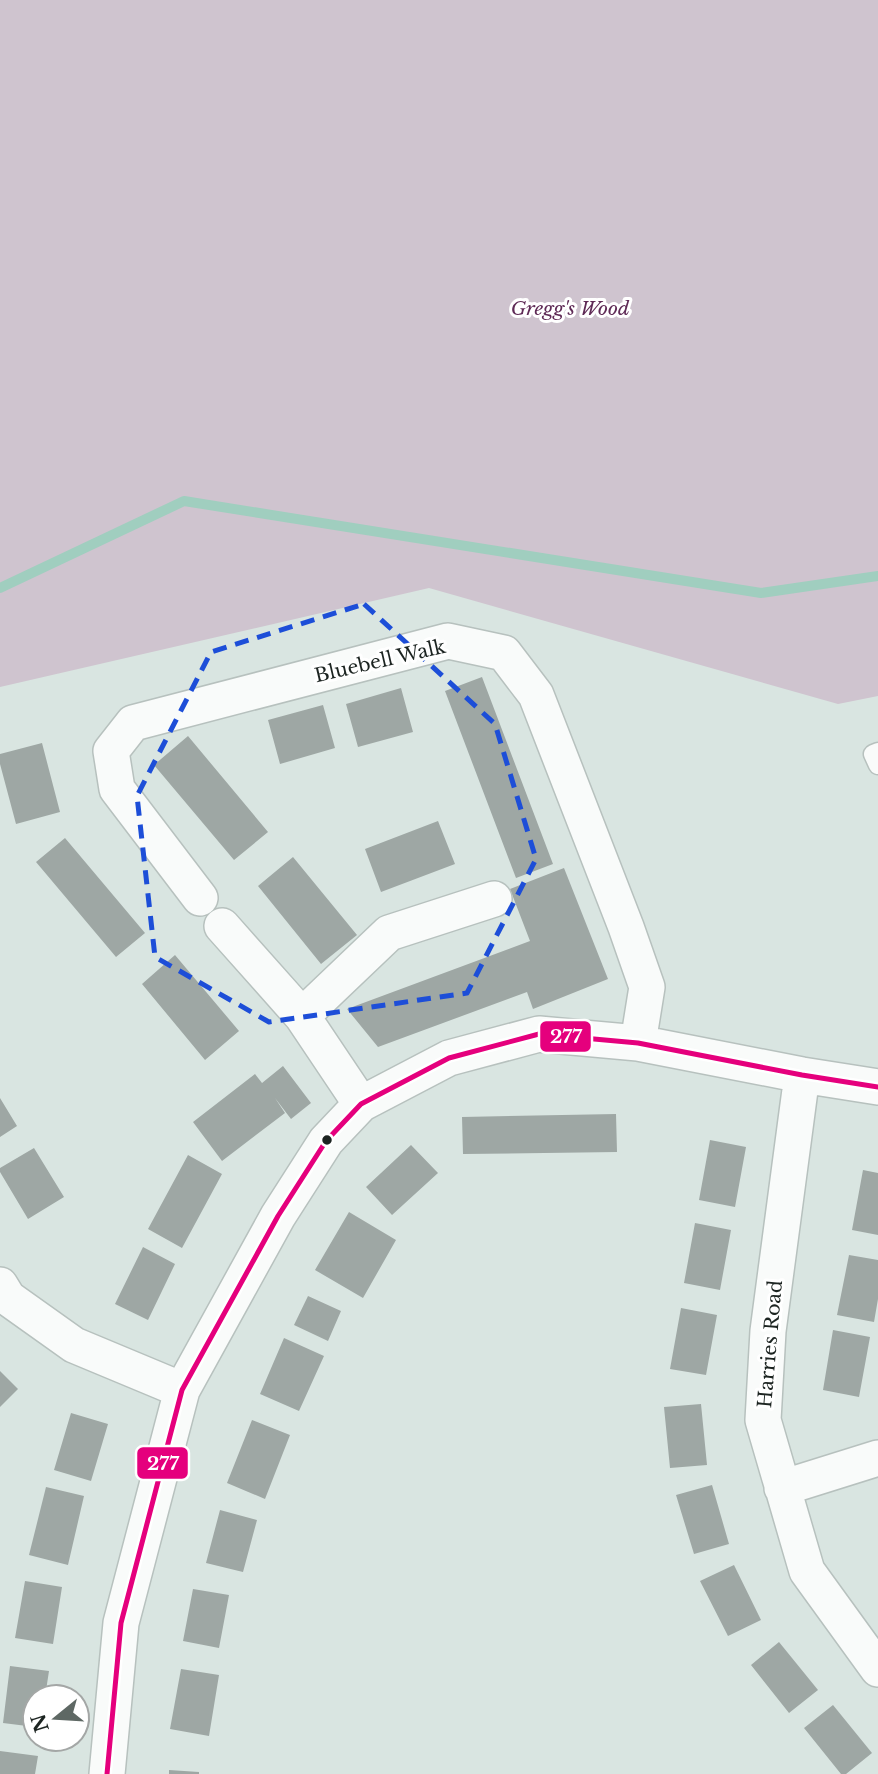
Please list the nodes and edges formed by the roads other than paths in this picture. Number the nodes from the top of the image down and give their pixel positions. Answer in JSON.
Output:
{"nodes":[{"id":1,"x":878,"y":752,"type":"edge"},
{"id":2,"x":878,"y":765,"type":"edge"},
{"id":3,"x":200,"y":898,"type":"dead end"},
{"id":4,"x":494,"y":900,"type":"dead end"},
{"id":5,"x":222,"y":926,"type":"dead end"},
{"id":6,"x":302,"y":1016,"type":"junction"},
{"id":7,"x":638,"y":1044,"type":"junction"},
{"id":8,"x":802,"y":1075,"type":"junction"},
{"id":9,"x":878,"y":1087,"type":"edge"},
{"id":10,"x":361,"y":1104,"type":"junction"},
{"id":11,"x":0,"y":1285,"type":"edge"},
{"id":12,"x":182,"y":1390,"type":"junction"},
{"id":13,"x":878,"y":1458,"type":"edge"},
{"id":14,"x":782,"y":1488,"type":"junction"},
{"id":15,"x":878,"y":1669,"type":"edge"},
{"id":16,"x":107,"y":1774,"type":"edge"}],
"edges":[{"from":1,"to":2,"type":"lane"},
{"from":3,"to":7,"type":"street","name":"Bluebell Walk"},
{"from":4,"to":6,"type":"street"},
{"from":5,"to":6,"type":"street"},
{"from":6,"to":10,"type":"street"},
{"from":7,"to":8,"type":"street"},
{"from":7,"to":10,"type":"street"},
{"from":8,"to":9,"type":"street"},
{"from":8,"to":14,"type":"street","name":"Harries Road"},
{"from":10,"to":12,"type":"street"},
{"from":11,"to":12,"type":"street"},
{"from":12,"to":16,"type":"street"},
{"from":13,"to":14,"type":"street"},
{"from":14,"to":15,"type":"street","name":"Harries Road"}]}
